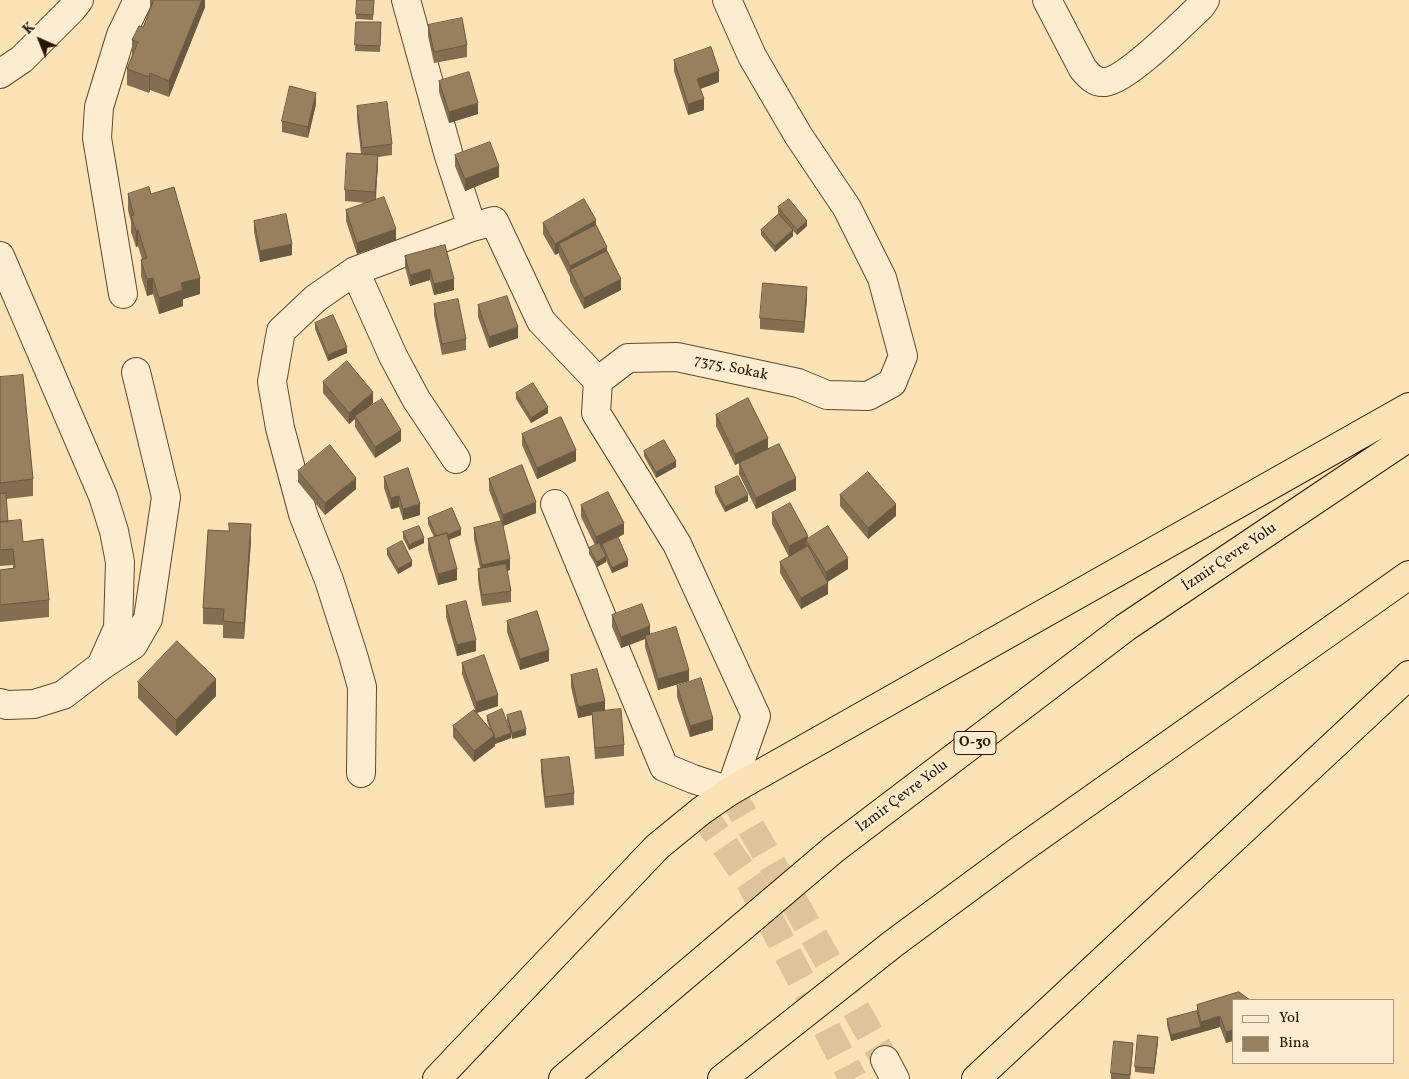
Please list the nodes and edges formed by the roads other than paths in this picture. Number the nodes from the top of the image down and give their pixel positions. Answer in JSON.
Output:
{"nodes":[{"id":1,"x":79,"y":0,"type":"edge"},
{"id":2,"x":138,"y":0,"type":"edge"},
{"id":3,"x":406,"y":0,"type":"edge"},
{"id":4,"x":727,"y":0,"type":"edge"},
{"id":5,"x":1047,"y":0,"type":"edge"},
{"id":6,"x":1205,"y":0,"type":"edge"},
{"id":7,"x":0,"y":74,"type":"edge"},
{"id":8,"x":472,"y":227,"type":"junction"},
{"id":9,"x":0,"y":256,"type":"edge"},
{"id":10,"x":355,"y":271,"type":"junction"},
{"id":11,"x":123,"y":294,"type":"dead end"},
{"id":12,"x":136,"y":372,"type":"dead end"},
{"id":13,"x":598,"y":381,"type":"junction"},
{"id":14,"x":1409,"y":407,"type":"edge"},
{"id":15,"x":1409,"y":437,"type":"edge"},
{"id":16,"x":456,"y":459,"type":"dead end"},
{"id":17,"x":555,"y":504,"type":"dead end"},
{"id":18,"x":1409,"y":575,"type":"edge"},
{"id":19,"x":101,"y":666,"type":"junction"},
{"id":20,"x":1409,"y":675,"type":"edge"},
{"id":21,"x":2,"y":710,"type":"edge"},
{"id":22,"x":361,"y":773,"type":"dead end"},
{"id":23,"x":730,"y":791,"type":"junction"},
{"id":24,"x":437,"y":1079,"type":"edge"},
{"id":25,"x":563,"y":1079,"type":"edge"},
{"id":26,"x":722,"y":1079,"type":"edge"},
{"id":27,"x":976,"y":1079,"type":"edge"}],
"edges":[{"from":1,"to":7,"type":"street"},
{"from":2,"to":11,"type":"street"},
{"from":3,"to":8,"type":"street"},
{"from":4,"to":13,"type":"street","name":"7375. Sokak"},
{"from":5,"to":6,"type":"street"},
{"from":8,"to":10,"type":"street"},
{"from":8,"to":13,"type":"street"},
{"from":9,"to":19,"type":"street"},
{"from":10,"to":16,"type":"street"},
{"from":10,"to":22,"type":"street"},
{"from":12,"to":19,"type":"street"},
{"from":13,"to":23,"type":"street"},
{"from":14,"to":23,"type":"highway"},
{"from":15,"to":25,"type":"highway","name":"İzmir Çevre Yolu","number":"O-30"},
{"from":17,"to":23,"type":"street"},
{"from":18,"to":26,"type":"highway"},
{"from":19,"to":21,"type":"street"},
{"from":20,"to":27,"type":"highway"},
{"from":23,"to":24,"type":"highway"}]}
